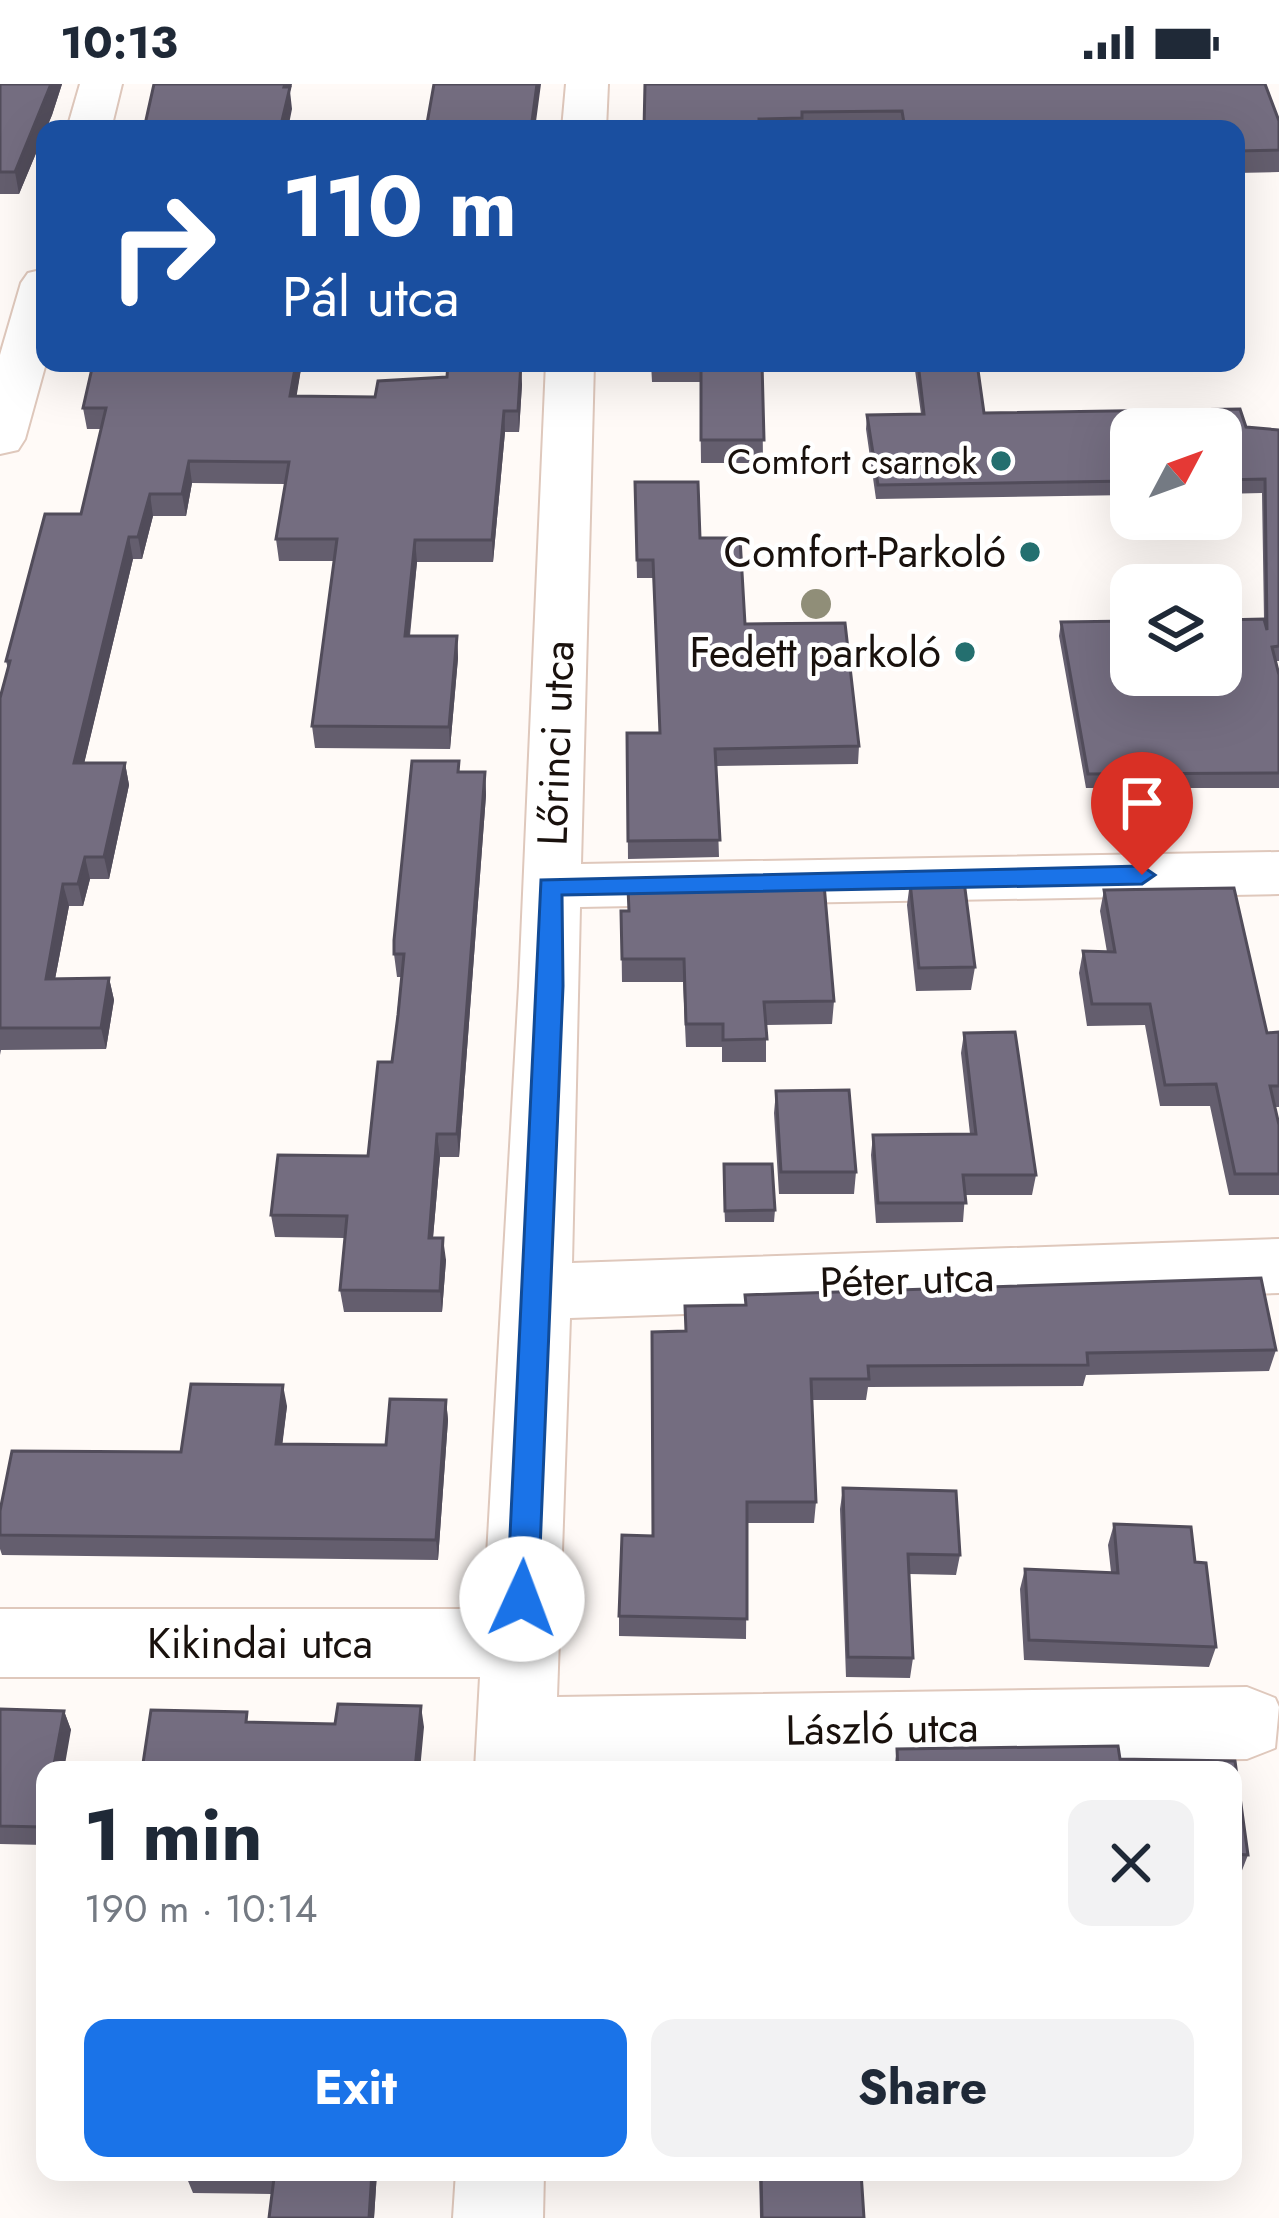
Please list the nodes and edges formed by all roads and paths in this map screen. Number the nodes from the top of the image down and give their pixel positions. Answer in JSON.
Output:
{"nodes":[{"id":1,"x":101,"y":84,"type":"edge"},
{"id":2,"x":587,"y":84,"type":"edge"},
{"id":3,"x":91,"y":120,"type":"edge"},
{"id":4,"x":585,"y":120,"type":"edge"},
{"id":5,"x":36,"y":311,"type":"edge"},
{"id":6,"x":24,"y":349,"type":"edge"},
{"id":7,"x":570,"y":372,"type":"edge"},
{"id":8,"x":0,"y":439,"type":"edge"},
{"id":9,"x":1279,"y":873,"type":"edge"},
{"id":10,"x":550,"y":886,"type":"junction"},
{"id":11,"x":1279,"y":1266,"type":"edge"},
{"id":12,"x":534,"y":1292,"type":"junction"},
{"id":13,"x":0,"y":1642,"type":"edge"},
{"id":14,"x":521,"y":1642,"type":"junction"},
{"id":15,"x":1247,"y":1724,"type":"dead end"},
{"id":16,"x":516,"y":1751,"type":"edge"},
{"id":17,"x":500,"y":2181,"type":"edge"},
{"id":18,"x":498,"y":2218,"type":"edge"}],
"edges":[{"from":1,"to":3,"type":"street"},
{"from":2,"to":4,"type":"street"},
{"from":5,"to":6,"type":"street"},
{"from":6,"to":8,"type":"street"},
{"from":7,"to":10,"type":"street","name":"Lőrinci utca"},
{"from":9,"to":10,"type":"street"},
{"from":10,"to":12,"type":"street","name":"Lőrinci utca"},
{"from":11,"to":12,"type":"street","name":"Péter utca"},
{"from":12,"to":14,"type":"street","name":"Lőrinci utca"},
{"from":13,"to":14,"type":"street","name":"Kikindai utca"},
{"from":14,"to":16,"type":"street","name":"Lőrinci utca"},
{"from":15,"to":16,"type":"street","name":"László utca"},
{"from":17,"to":18,"type":"street"}]}
